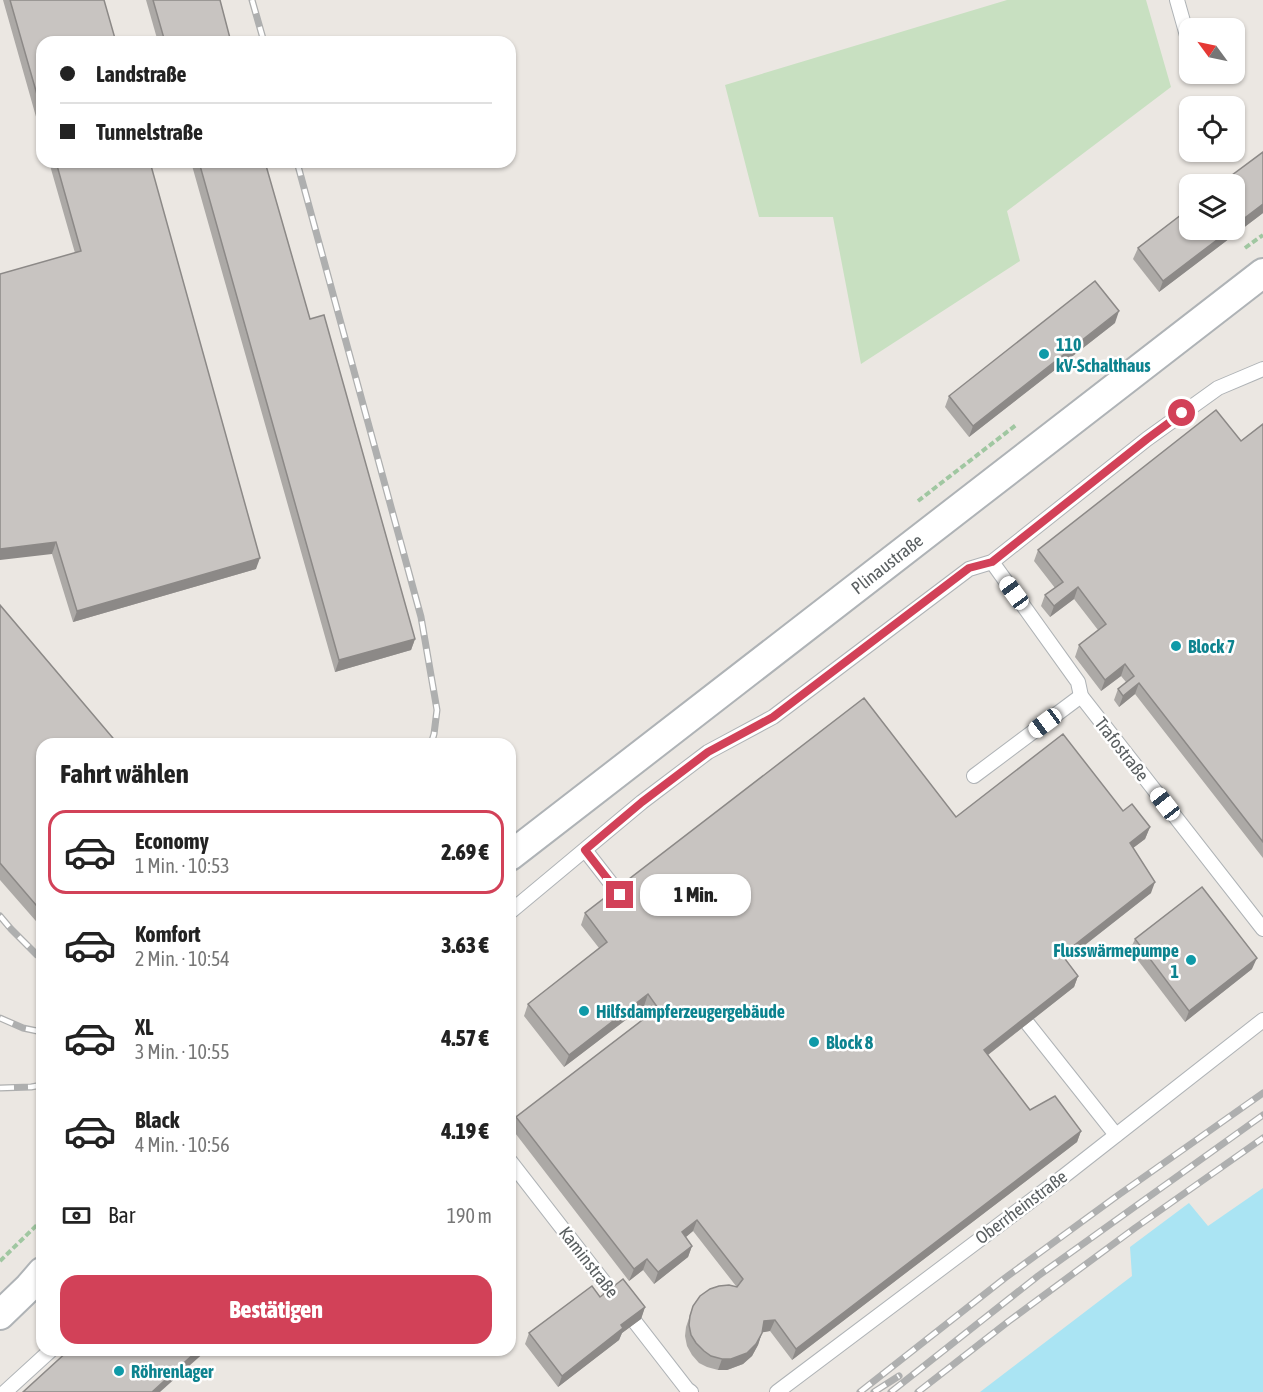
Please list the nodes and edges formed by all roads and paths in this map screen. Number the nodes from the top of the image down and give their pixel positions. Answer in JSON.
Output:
{"nodes":[{"id":1,"x":1177,"y":0,"type":"edge"},
{"id":2,"x":1182,"y":18,"type":"edge"},
{"id":3,"x":1263,"y":273,"type":"edge"},
{"id":4,"x":1263,"y":369,"type":"edge"},
{"id":5,"x":992,"y":562,"type":"junction"},
{"id":6,"x":1081,"y":696,"type":"junction"},
{"id":7,"x":974,"y":776,"type":"dead end"},
{"id":8,"x":585,"y":850,"type":"junction"},
{"id":9,"x":516,"y":851,"type":"edge"},
{"id":10,"x":620,"y":895,"type":"edge"},
{"id":11,"x":516,"y":907,"type":"edge"},
{"id":12,"x":1263,"y":929,"type":"edge"},
{"id":13,"x":1263,"y":1020,"type":"edge"},
{"id":14,"x":1028,"y":1024,"type":"edge"},
{"id":15,"x":1116,"y":1135,"type":"junction"},
{"id":16,"x":516,"y":1169,"type":"edge"},
{"id":17,"x":36,"y":1226,"type":"edge"},
{"id":18,"x":0,"y":1261,"type":"edge"},
{"id":19,"x":36,"y":1280,"type":"edge"},
{"id":20,"x":0,"y":1315,"type":"edge"},
{"id":21,"x":44,"y":1356,"type":"edge"},
{"id":22,"x":5,"y":1392,"type":"edge"},
{"id":23,"x":691,"y":1392,"type":"edge"},
{"id":24,"x":777,"y":1392,"type":"edge"}],
"edges":[{"from":1,"to":2,"type":"lane"},
{"from":3,"to":9,"type":"street","name":"Plinaustraße"},
{"from":4,"to":5,"type":"lane"},
{"from":5,"to":6,"type":"lane","name":"Trafostraße"},
{"from":5,"to":8,"type":"lane"},
{"from":6,"to":7,"type":"lane"},
{"from":6,"to":12,"type":"lane","name":"Trafostraße"},
{"from":8,"to":10,"type":"lane"},
{"from":8,"to":11,"type":"lane"},
{"from":13,"to":15,"type":"lane","name":"Oberrheinstraße"},
{"from":14,"to":15,"type":"lane"},
{"from":15,"to":24,"type":"lane","name":"Oberrheinstraße"},
{"from":16,"to":23,"type":"lane","name":"Kaminstraße"},
{"from":17,"to":18,"type":"path"},
{"from":19,"to":20,"type":"street"},
{"from":21,"to":22,"type":"lane"}]}
